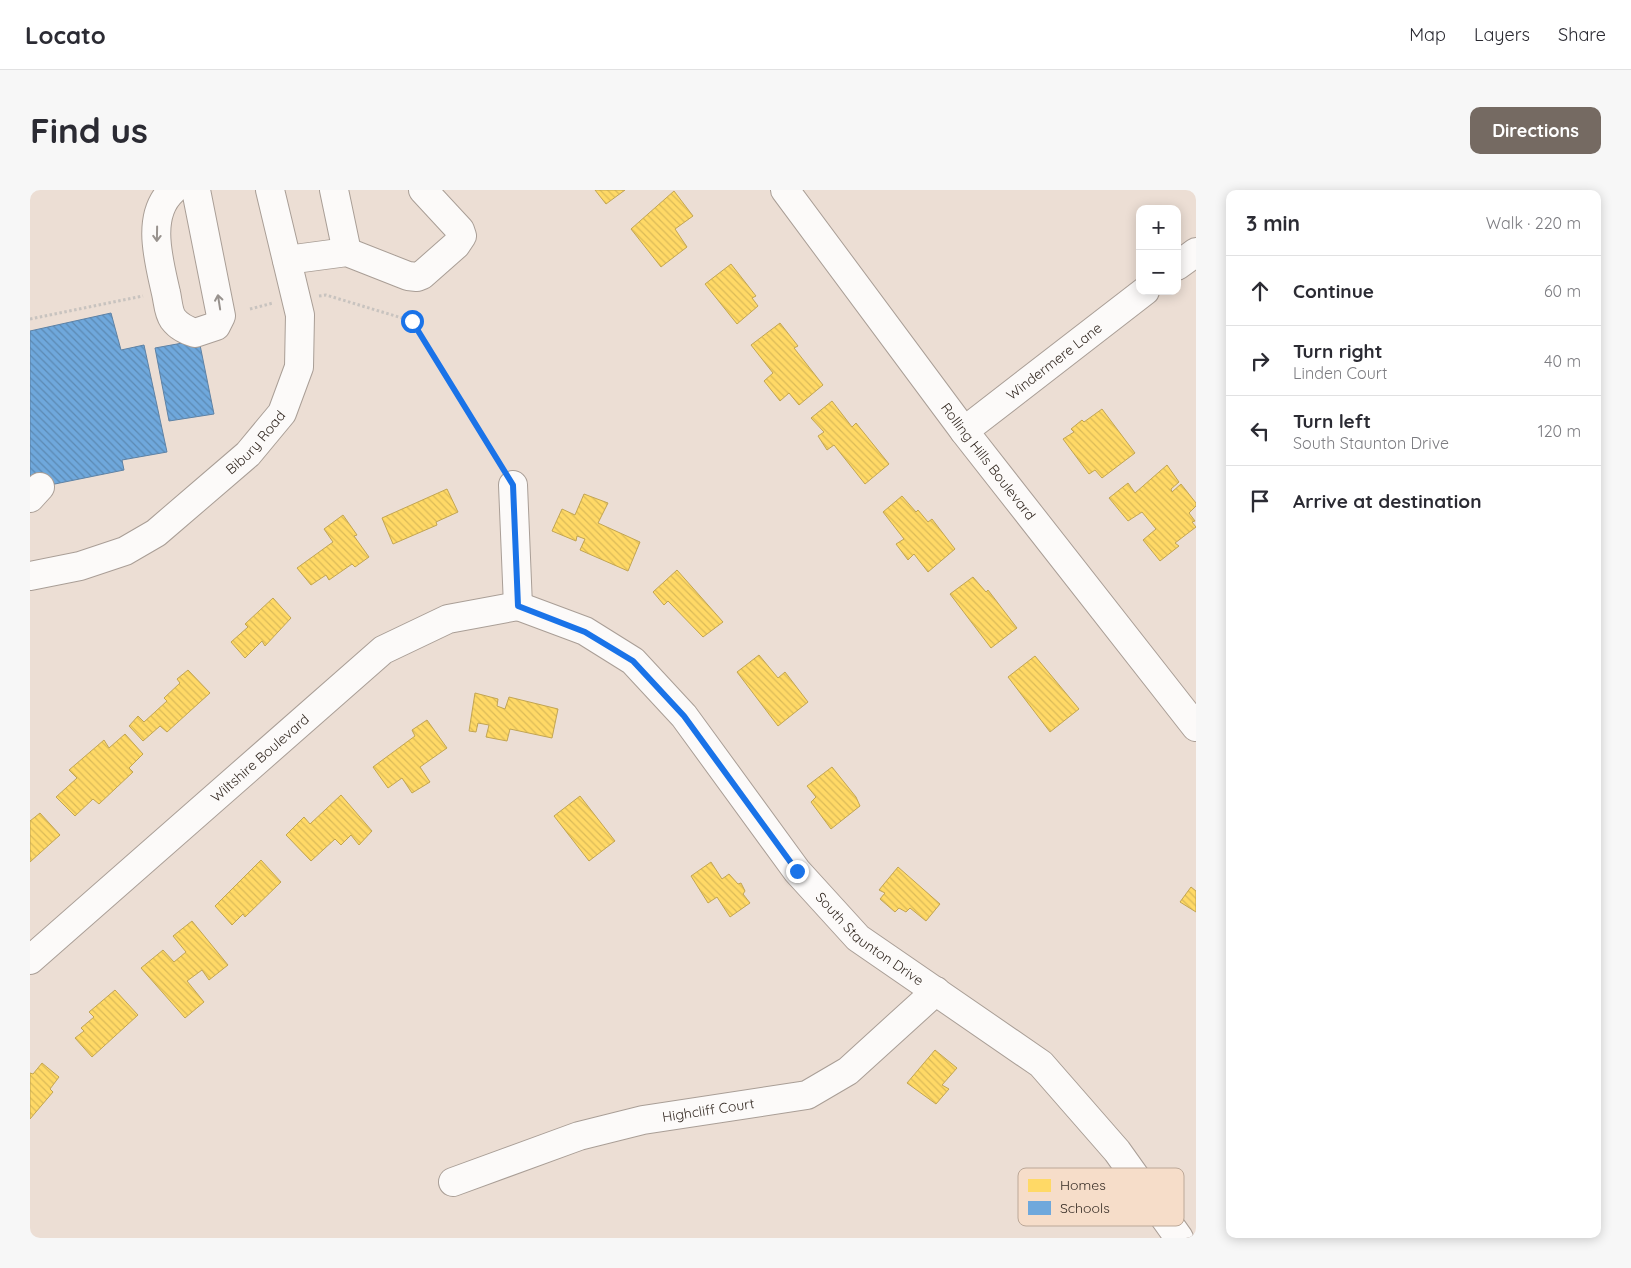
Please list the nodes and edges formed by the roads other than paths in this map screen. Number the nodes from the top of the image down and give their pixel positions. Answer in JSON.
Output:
{"nodes":[{"id":1,"x":173,"y":190,"type":"edge"},
{"id":2,"x":196,"y":190,"type":"edge"},
{"id":3,"x":270,"y":190,"type":"edge"},
{"id":4,"x":334,"y":190,"type":"edge"},
{"id":5,"x":423,"y":190,"type":"edge"},
{"id":6,"x":785,"y":190,"type":"edge"},
{"id":7,"x":348,"y":252,"type":"junction"},
{"id":8,"x":1196,"y":252,"type":"edge"},
{"id":9,"x":287,"y":260,"type":"junction"},
{"id":10,"x":1181,"y":263,"type":"edge"},
{"id":11,"x":1140,"y":295,"type":"edge"},
{"id":12,"x":964,"y":431,"type":"junction"},
{"id":13,"x":513,"y":485,"type":"road end"},
{"id":14,"x":30,"y":576,"type":"edge"},
{"id":15,"x":518,"y":606,"type":"junction"},
{"id":16,"x":1196,"y":727,"type":"edge"},
{"id":17,"x":30,"y":960,"type":"edge"},
{"id":18,"x":936,"y":991,"type":"junction"},
{"id":19,"x":1129,"y":1168,"type":"edge"},
{"id":20,"x":453,"y":1182,"type":"dead end"},
{"id":21,"x":1171,"y":1226,"type":"edge"},
{"id":22,"x":1180,"y":1238,"type":"edge"}],
"edges":[{"from":1,"to":2,"type":"street","one_way":true},
{"from":3,"to":9,"type":"street","name":"Bibury Road"},
{"from":4,"to":7,"type":"street"},
{"from":5,"to":7,"type":"street"},
{"from":6,"to":12,"type":"street","name":"Rolling Hills Boulevard"},
{"from":7,"to":9,"type":"street"},
{"from":8,"to":10,"type":"street"},
{"from":9,"to":14,"type":"street","name":"Bibury Road"},
{"from":11,"to":12,"type":"street","name":"Windermere Lane"},
{"from":12,"to":16,"type":"street","name":"Rolling Hills Boulevard"},
{"from":13,"to":15,"type":"street"},
{"from":15,"to":17,"type":"street","name":"Wiltshire Boulevard"},
{"from":15,"to":18,"type":"street","name":"South Staunton Drive"},
{"from":18,"to":19,"type":"street","name":"South Staunton Drive"},
{"from":18,"to":20,"type":"street","name":"Highcliff Court"},
{"from":21,"to":22,"type":"street","name":"South Staunton Drive"}]}
